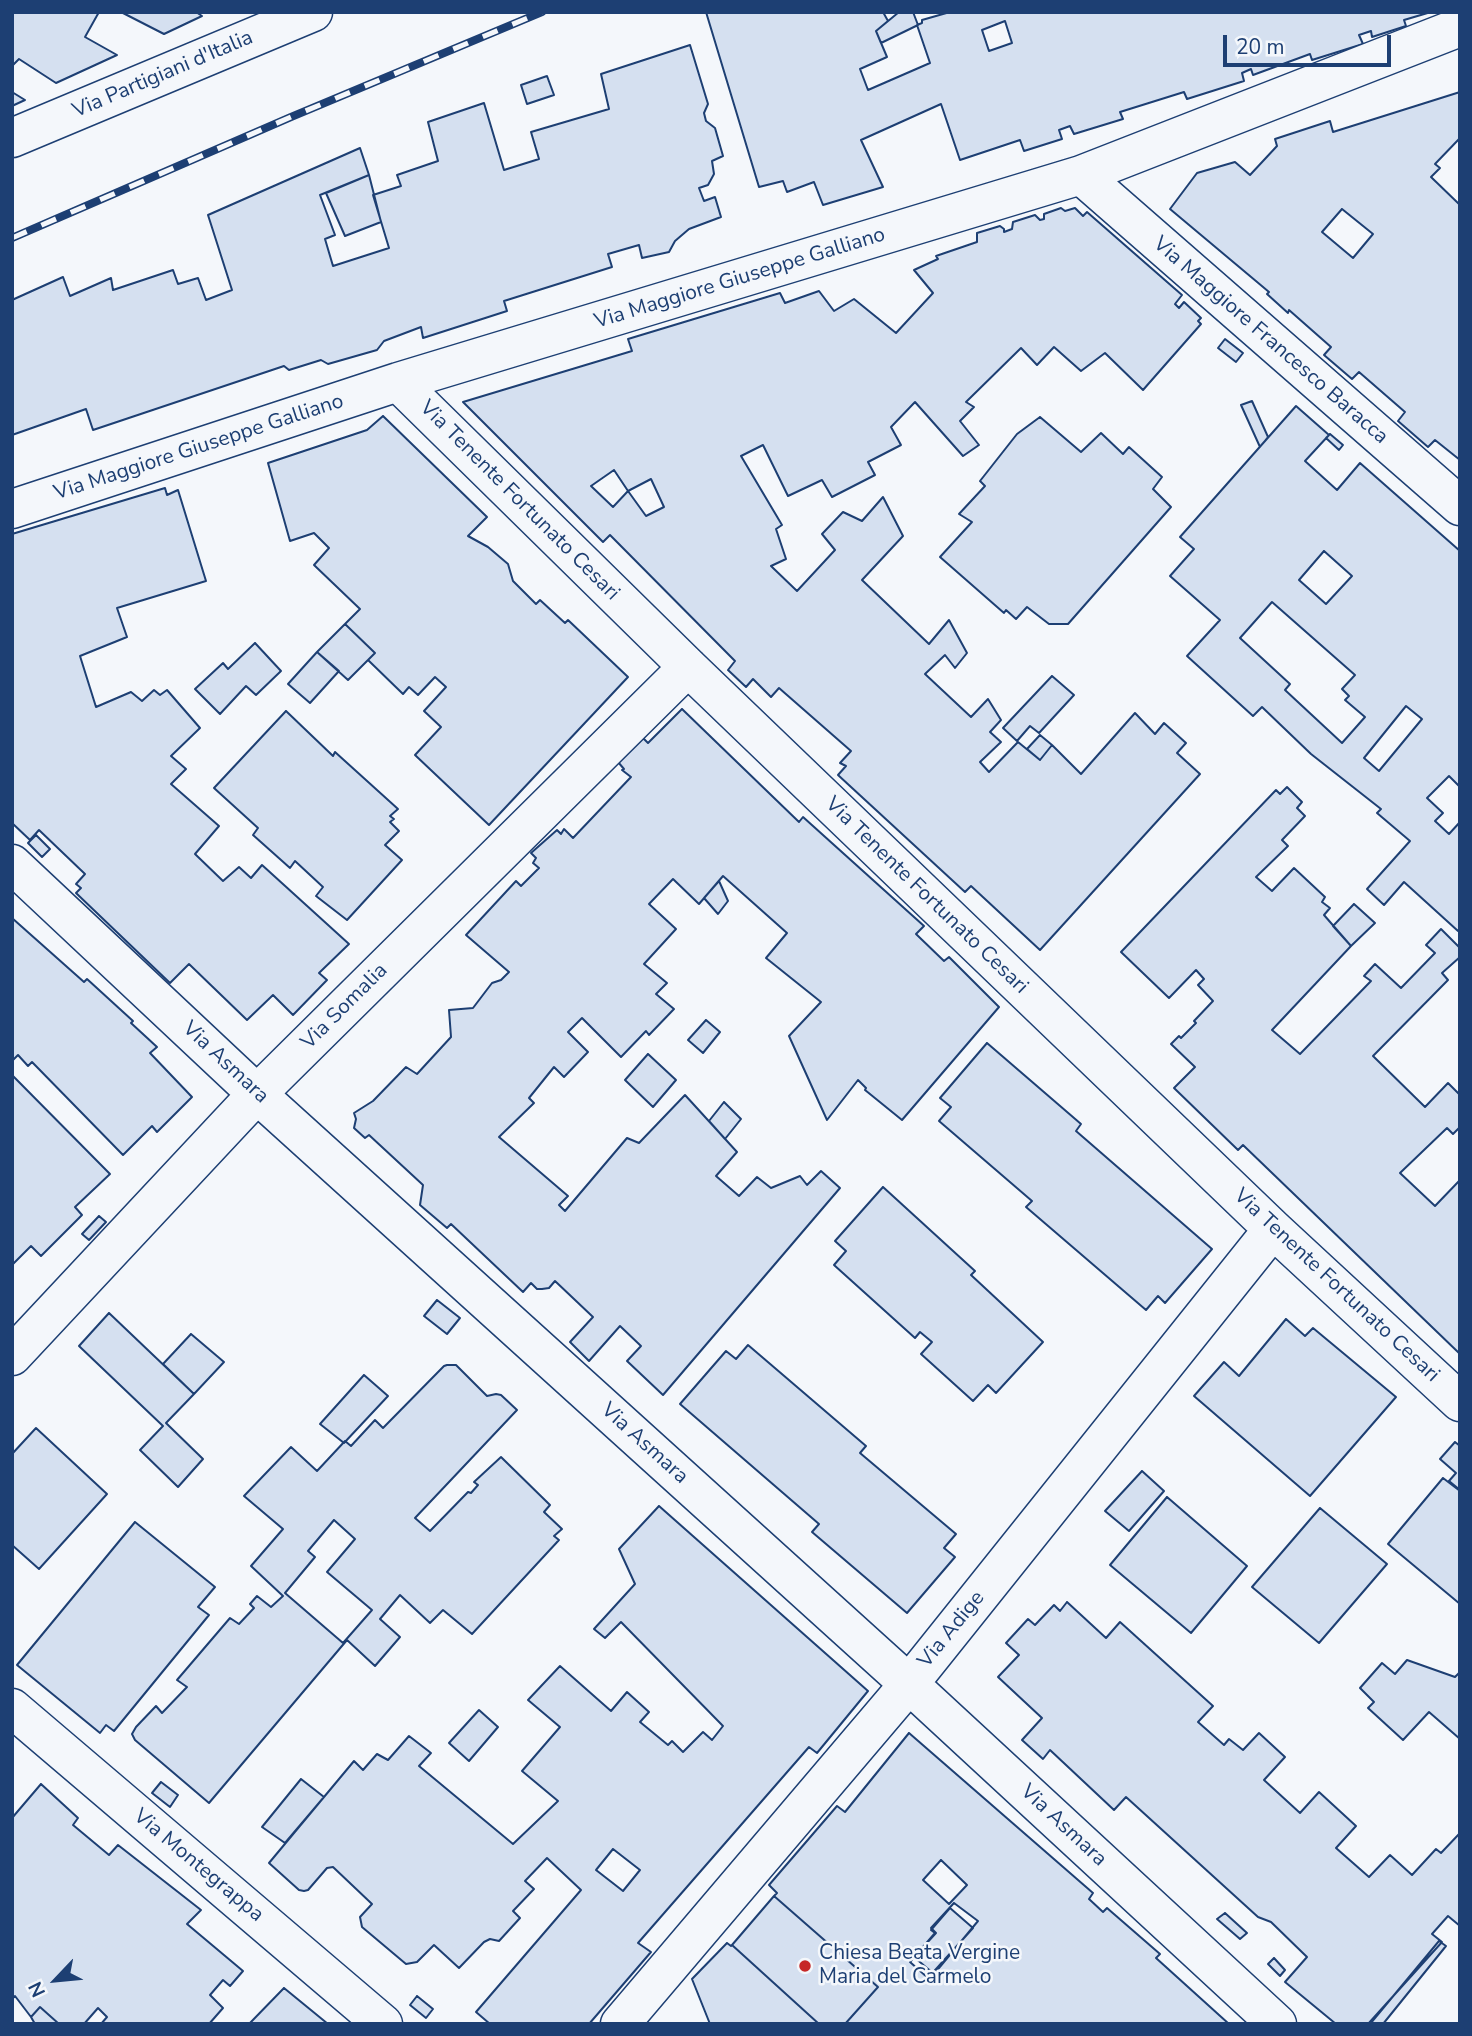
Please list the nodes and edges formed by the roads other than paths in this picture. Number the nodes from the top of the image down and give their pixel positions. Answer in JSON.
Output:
{"nodes":[{"id":1,"x":313,"y":12,"type":"edge"},
{"id":2,"x":1460,"y":27,"type":"edge"},
{"id":3,"x":12,"y":138,"type":"edge"},
{"id":4,"x":1081,"y":176,"type":"junction"},
{"id":5,"x":398,"y":382,"type":"junction"},
{"id":6,"x":1460,"y":506,"type":"edge"},
{"id":7,"x":12,"y":509,"type":"edge"},
{"id":8,"x":688,"y":667,"type":"junction"},
{"id":9,"x":12,"y":864,"type":"edge"},
{"id":10,"x":257,"y":1094,"type":"junction"},
{"id":11,"x":1273,"y":1229,"type":"junction"},
{"id":12,"x":12,"y":1356,"type":"edge"},
{"id":13,"x":1460,"y":1402,"type":"edge"},
{"id":14,"x":909,"y":1684,"type":"junction"},
{"id":15,"x":12,"y":1708,"type":"edge"},
{"id":16,"x":383,"y":2024,"type":"edge"},
{"id":17,"x":620,"y":2024,"type":"edge"},
{"id":18,"x":1277,"y":2024,"type":"edge"}],
"edges":[{"from":1,"to":3,"type":"street","name":"Via Partigiani d'Italia"},
{"from":2,"to":4,"type":"street","name":"Via Maggiore Giuseppe Galliano"},
{"from":4,"to":5,"type":"street","name":"Via Maggiore Giuseppe Galliano"},
{"from":4,"to":6,"type":"street","name":"Via Maggiore Francesco Baracca"},
{"from":5,"to":7,"type":"street","name":"Via Maggiore Giuseppe Galliano"},
{"from":5,"to":8,"type":"street","name":"Via Tenente Fortunato Cesari"},
{"from":8,"to":10,"type":"street","name":"Via Somalia"},
{"from":8,"to":11,"type":"street","name":"Via Tenente Fortunato Cesari"},
{"from":9,"to":10,"type":"street","name":"Via Asmara"},
{"from":10,"to":12,"type":"street","name":"Via Somalia"},
{"from":10,"to":14,"type":"street","name":"Via Asmara"},
{"from":11,"to":13,"type":"street","name":"Via Tenente Fortunato Cesari"},
{"from":11,"to":14,"type":"street","name":"Via Adige"},
{"from":14,"to":17,"type":"street","name":"Via Adige"},
{"from":14,"to":18,"type":"street","name":"Via Asmara"},
{"from":15,"to":16,"type":"street","name":"Via Montegrappa"}]}
